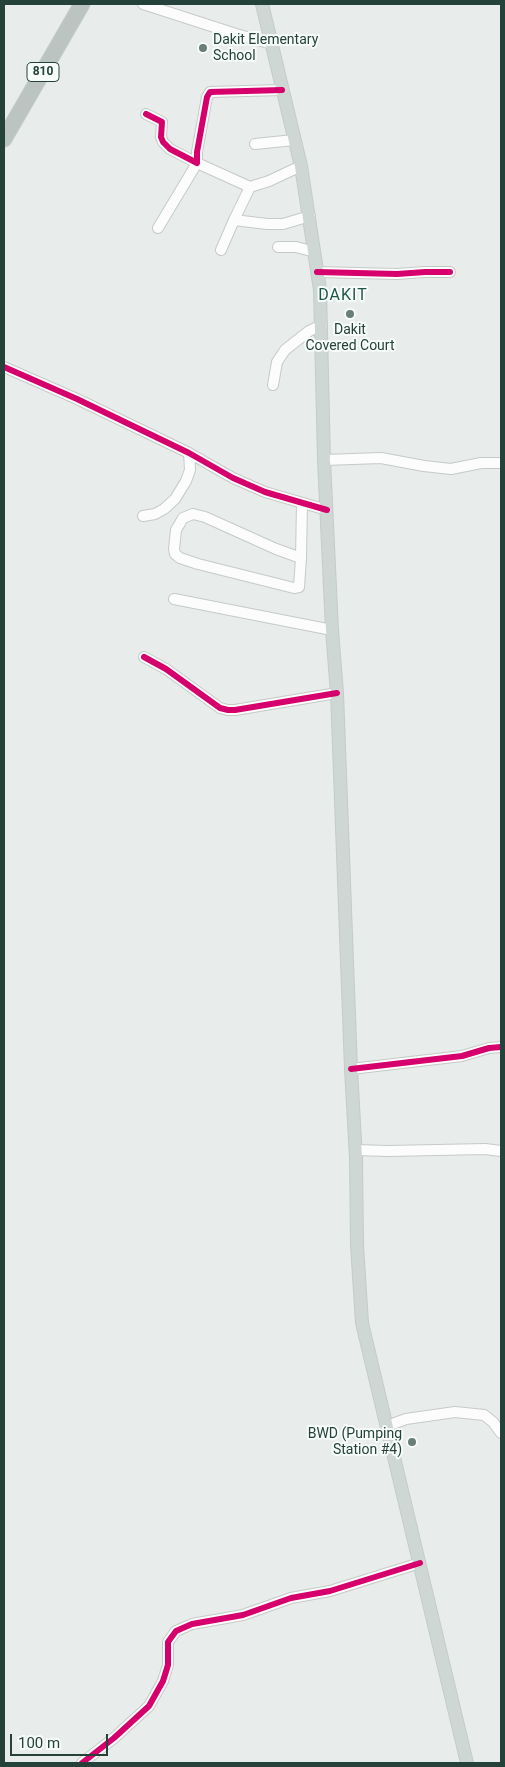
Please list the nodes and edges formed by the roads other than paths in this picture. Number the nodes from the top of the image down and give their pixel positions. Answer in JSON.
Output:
{"nodes":[{"id":1,"x":82,"y":4,"type":"edge"},
{"id":2,"x":143,"y":4,"type":"edge"},
{"id":3,"x":262,"y":4,"type":"edge"},
{"id":4,"x":272,"y":44,"type":"junction"},
{"id":5,"x":282,"y":90,"type":"junction"},
{"id":6,"x":146,"y":114,"type":"dead end"},
{"id":7,"x":5,"y":132,"type":"edge"},
{"id":8,"x":294,"y":140,"type":"junction"},
{"id":9,"x":255,"y":144,"type":"dead end"},
{"id":10,"x":197,"y":163,"type":"junction"},
{"id":11,"x":301,"y":166,"type":"junction"},
{"id":12,"x":250,"y":187,"type":"junction"},
{"id":13,"x":310,"y":216,"type":"junction"},
{"id":14,"x":234,"y":220,"type":"junction"},
{"id":15,"x":158,"y":228,"type":"dead end"},
{"id":16,"x":278,"y":247,"type":"dead end"},
{"id":17,"x":221,"y":250,"type":"dead end"},
{"id":18,"x":314,"y":252,"type":"junction"},
{"id":19,"x":317,"y":272,"type":"junction"},
{"id":20,"x":450,"y":272,"type":"dead end"},
{"id":21,"x":322,"y":325,"type":"junction"},
{"id":22,"x":4,"y":367,"type":"edge"},
{"id":23,"x":272,"y":384,"type":"dead end"},
{"id":24,"x":189,"y":453,"type":"junction"},
{"id":25,"x":324,"y":460,"type":"junction"},
{"id":26,"x":501,"y":463,"type":"edge"},
{"id":27,"x":302,"y":503,"type":"junction"},
{"id":28,"x":327,"y":510,"type":"junction"},
{"id":29,"x":143,"y":516,"type":"dead end"},
{"id":30,"x":301,"y":558,"type":"junction"},
{"id":31,"x":174,"y":599,"type":"dead end"},
{"id":32,"x":332,"y":630,"type":"junction"},
{"id":33,"x":144,"y":657,"type":"dead end"},
{"id":34,"x":337,"y":693,"type":"junction"},
{"id":35,"x":501,"y":1047,"type":"edge"},
{"id":36,"x":350,"y":1069,"type":"junction"},
{"id":37,"x":356,"y":1150,"type":"junction"},
{"id":38,"x":501,"y":1151,"type":"edge"},
{"id":39,"x":387,"y":1426,"type":"junction"},
{"id":40,"x":501,"y":1434,"type":"edge"},
{"id":41,"x":420,"y":1562,"type":"junction"},
{"id":42,"x":82,"y":1763,"type":"edge"},
{"id":43,"x":467,"y":1763,"type":"edge"}],
"edges":[{"from":1,"to":7,"type":"highway","number":"810"},
{"from":2,"to":4,"type":"street"},
{"from":3,"to":4,"type":"main road"},
{"from":4,"to":5,"type":"main road"},
{"from":5,"to":8,"type":"main road"},
{"from":5,"to":10,"type":"street"},
{"from":6,"to":10,"type":"street"},
{"from":8,"to":9,"type":"street"},
{"from":8,"to":11,"type":"main road"},
{"from":10,"to":12,"type":"street"},
{"from":10,"to":15,"type":"street"},
{"from":11,"to":12,"type":"street"},
{"from":11,"to":13,"type":"main road"},
{"from":12,"to":14,"type":"street"},
{"from":13,"to":14,"type":"street"},
{"from":13,"to":18,"type":"main road"},
{"from":14,"to":17,"type":"street"},
{"from":16,"to":18,"type":"street"},
{"from":18,"to":19,"type":"main road"},
{"from":19,"to":20,"type":"street"},
{"from":19,"to":21,"type":"main road"},
{"from":21,"to":23,"type":"street"},
{"from":21,"to":25,"type":"main road"},
{"from":22,"to":24,"type":"street"},
{"from":24,"to":27,"type":"street"},
{"from":24,"to":29,"type":"street"},
{"from":25,"to":26,"type":"street"},
{"from":25,"to":28,"type":"main road"},
{"from":27,"to":28,"type":"street"},
{"from":27,"to":30,"type":"street"},
{"from":28,"to":32,"type":"main road"},
{"from":30,"to":30,"type":"street"},
{"from":31,"to":32,"type":"street"},
{"from":32,"to":34,"type":"main road"},
{"from":33,"to":34,"type":"street"},
{"from":34,"to":36,"type":"main road"},
{"from":35,"to":36,"type":"street"},
{"from":36,"to":37,"type":"main road"},
{"from":37,"to":38,"type":"street"},
{"from":37,"to":39,"type":"main road"},
{"from":39,"to":40,"type":"street"},
{"from":39,"to":41,"type":"main road"},
{"from":41,"to":42,"type":"street"},
{"from":41,"to":43,"type":"main road"}]}
